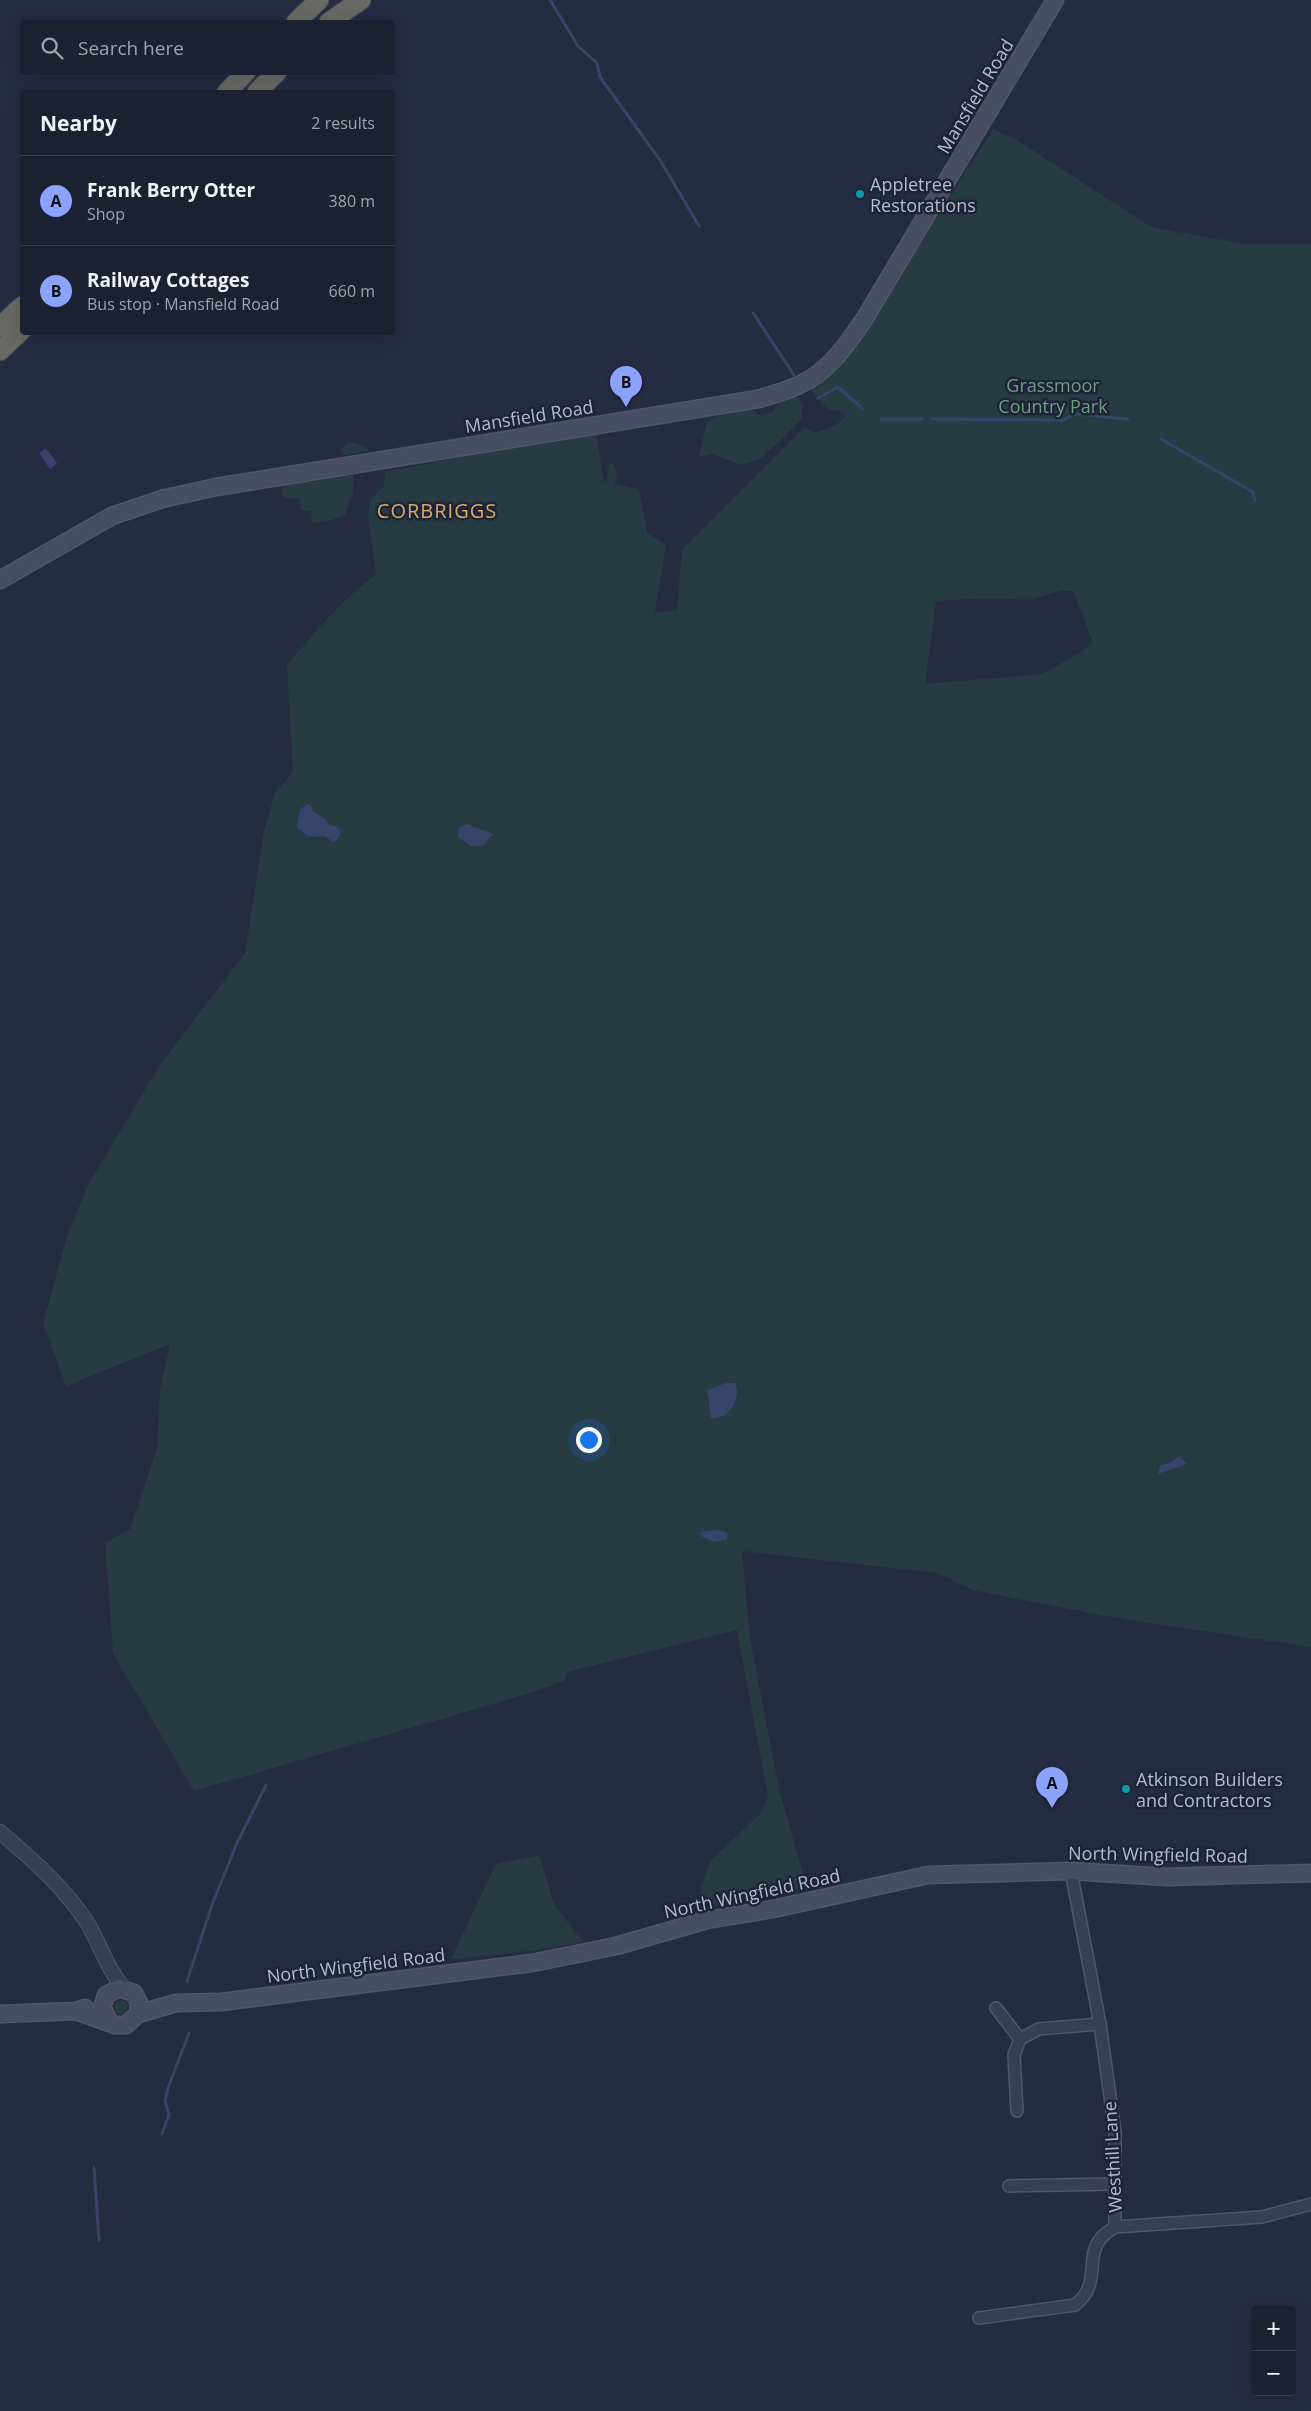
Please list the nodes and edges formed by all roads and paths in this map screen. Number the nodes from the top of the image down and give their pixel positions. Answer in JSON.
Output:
{"nodes":[{"id":1,"x":319,"y":0,"type":"edge"},
{"id":2,"x":347,"y":0,"type":"edge"},
{"id":3,"x":361,"y":0,"type":"edge"},
{"id":4,"x":1055,"y":0,"type":"edge"},
{"id":5,"x":298,"y":20,"type":"edge"},
{"id":6,"x":329,"y":20,"type":"edge"},
{"id":7,"x":330,"y":20,"type":"edge"},
{"id":8,"x":243,"y":75,"type":"edge"},
{"id":9,"x":274,"y":75,"type":"edge"},
{"id":10,"x":229,"y":90,"type":"edge"},
{"id":11,"x":259,"y":90,"type":"edge"},
{"id":12,"x":20,"y":308,"type":"edge"},
{"id":13,"x":0,"y":327,"type":"edge"},
{"id":14,"x":20,"y":332,"type":"edge"},
{"id":15,"x":0,"y":350,"type":"edge"},
{"id":16,"x":0,"y":580,"type":"edge"},
{"id":17,"x":0,"y":1832,"type":"edge"},
{"id":18,"x":1071,"y":1871,"type":"junction"},
{"id":19,"x":1311,"y":1873,"type":"edge"},
{"id":20,"x":108,"y":1968,"type":"junction"},
{"id":21,"x":129,"y":1991,"type":"junction"},
{"id":22,"x":104,"y":1998,"type":"junction"},
{"id":23,"x":176,"y":2003,"type":"junction"},
{"id":24,"x":996,"y":2008,"type":"dead end"},
{"id":25,"x":76,"y":2011,"type":"junction"},
{"id":26,"x":0,"y":2014,"type":"edge"},
{"id":27,"x":138,"y":2014,"type":"junction"},
{"id":28,"x":110,"y":2022,"type":"junction"},
{"id":29,"x":1100,"y":2024,"type":"junction"},
{"id":30,"x":1020,"y":2038,"type":"junction"},
{"id":31,"x":1017,"y":2110,"type":"dead end"},
{"id":32,"x":1115,"y":2184,"type":"junction"},
{"id":33,"x":1009,"y":2186,"type":"dead end"},
{"id":34,"x":1311,"y":2204,"type":"edge"},
{"id":35,"x":1115,"y":2227,"type":"junction"},
{"id":36,"x":979,"y":2318,"type":"dead end"}],
"edges":[{"from":1,"to":5,"type":"highway"},
{"from":2,"to":6,"type":"highway"},
{"from":3,"to":7,"type":"highway"},
{"from":4,"to":16,"type":"main road","name":"Mansfield Road"},
{"from":8,"to":10,"type":"highway"},
{"from":9,"to":11,"type":"highway"},
{"from":12,"to":13,"type":"highway"},
{"from":14,"to":15,"type":"highway"},
{"from":17,"to":20,"type":"street"},
{"from":18,"to":19,"type":"main road","name":"North Wingfield Road"},
{"from":18,"to":23,"type":"main road","name":"North Wingfield Road"},
{"from":18,"to":29,"type":"street","name":"Westhill Lane"},
{"from":20,"to":21,"type":"street"},
{"from":20,"to":22,"type":"street"},
{"from":21,"to":22,"type":"main road"},
{"from":21,"to":23,"type":"main road","name":"North Wingfield Road"},
{"from":21,"to":27,"type":"main road"},
{"from":22,"to":25,"type":"main road"},
{"from":22,"to":28,"type":"main road"},
{"from":23,"to":27,"type":"main road","name":"North Wingfield Road"},
{"from":24,"to":30,"type":"street"},
{"from":25,"to":26,"type":"main road"},
{"from":25,"to":28,"type":"main road"},
{"from":27,"to":28,"type":"main road"},
{"from":29,"to":30,"type":"street"},
{"from":29,"to":32,"type":"street","name":"Westhill Lane"},
{"from":30,"to":31,"type":"street"},
{"from":32,"to":33,"type":"street"},
{"from":32,"to":35,"type":"street","name":"Westhill Lane"},
{"from":34,"to":35,"type":"street"},
{"from":35,"to":36,"type":"street","name":"Westhill Lane"}]}
